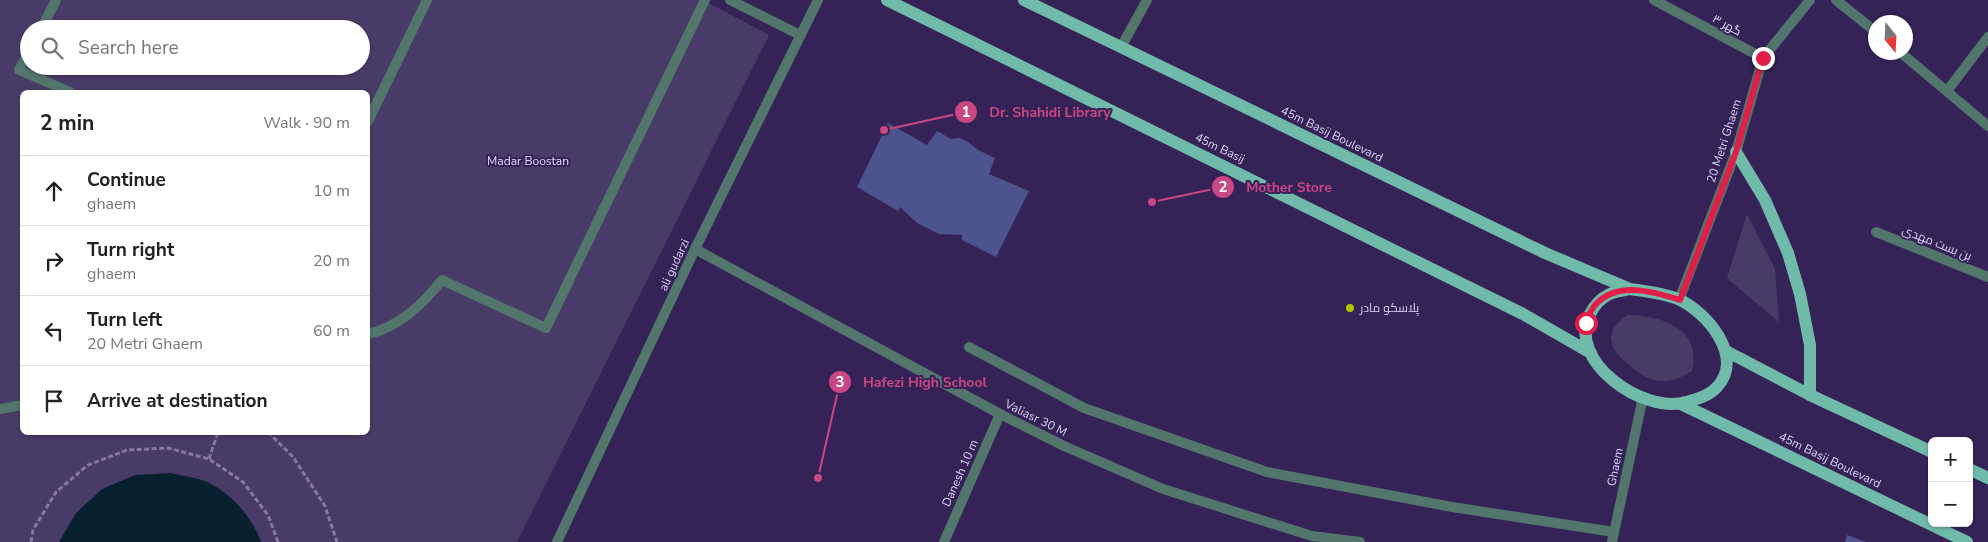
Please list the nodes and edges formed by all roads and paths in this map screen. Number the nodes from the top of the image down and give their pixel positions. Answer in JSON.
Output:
{"nodes":[{"id":1,"x":56,"y":0,"type":"edge"},
{"id":2,"x":427,"y":0,"type":"edge"},
{"id":3,"x":705,"y":0,"type":"edge"},
{"id":4,"x":730,"y":0,"type":"edge"},
{"id":5,"x":818,"y":0,"type":"edge"},
{"id":6,"x":887,"y":0,"type":"edge"},
{"id":7,"x":1024,"y":0,"type":"edge"},
{"id":8,"x":1147,"y":0,"type":"edge"},
{"id":9,"x":1654,"y":0,"type":"edge"},
{"id":10,"x":1810,"y":0,"type":"edge"},
{"id":11,"x":1836,"y":0,"type":"edge"},
{"id":12,"x":46,"y":20,"type":"edge"},
{"id":13,"x":1868,"y":26,"type":"edge"},
{"id":14,"x":800,"y":35,"type":"junction"},
{"id":15,"x":1988,"y":37,"type":"edge"},
{"id":16,"x":1121,"y":47,"type":"junction"},
{"id":17,"x":1763,"y":58,"type":"junction"},
{"id":18,"x":1910,"y":60,"type":"edge"},
{"id":19,"x":31,"y":75,"type":"edge"},
{"id":20,"x":65,"y":90,"type":"edge"},
{"id":21,"x":1947,"y":91,"type":"junction"},
{"id":22,"x":370,"y":117,"type":"edge"},
{"id":23,"x":1988,"y":126,"type":"edge"},
{"id":24,"x":1736,"y":152,"type":"junction"},
{"id":25,"x":1876,"y":232,"type":"dead end"},
{"id":26,"x":695,"y":249,"type":"junction"},
{"id":27,"x":1988,"y":277,"type":"edge"},
{"id":28,"x":1630,"y":289,"type":"junction"},
{"id":29,"x":1680,"y":300,"type":"junction"},
{"id":30,"x":370,"y":334,"type":"edge"},
{"id":31,"x":969,"y":347,"type":"dead end"},
{"id":32,"x":1726,"y":351,"type":"junction"},
{"id":33,"x":1591,"y":353,"type":"junction"},
{"id":34,"x":1810,"y":395,"type":"junction"},
{"id":35,"x":1643,"y":397,"type":"junction"},
{"id":36,"x":1681,"y":404,"type":"junction"},
{"id":37,"x":20,"y":405,"type":"edge"},
{"id":38,"x":0,"y":410,"type":"edge"},
{"id":39,"x":1000,"y":414,"type":"junction"},
{"id":40,"x":217,"y":435,"type":"edge"},
{"id":41,"x":271,"y":435,"type":"edge"},
{"id":42,"x":1928,"y":450,"type":"edge"},
{"id":43,"x":209,"y":459,"type":"junction"},
{"id":44,"x":1973,"y":471,"type":"edge"},
{"id":45,"x":1988,"y":478,"type":"edge"},
{"id":46,"x":1613,"y":537,"type":"edge"},
{"id":47,"x":1311,"y":539,"type":"edge"},
{"id":48,"x":31,"y":542,"type":"edge"},
{"id":49,"x":278,"y":542,"type":"edge"},
{"id":50,"x":336,"y":542,"type":"edge"},
{"id":51,"x":557,"y":542,"type":"edge"},
{"id":52,"x":944,"y":542,"type":"edge"},
{"id":53,"x":1360,"y":542,"type":"edge"},
{"id":54,"x":1967,"y":542,"type":"edge"}],
"edges":[{"from":1,"to":12,"type":"street"},
{"from":2,"to":22,"type":"street"},
{"from":3,"to":30,"type":"street"},
{"from":4,"to":14,"type":"street"},
{"from":5,"to":14,"type":"street","name":"ali gudarzi"},
{"from":6,"to":33,"type":"main road","name":"45m Basij"},
{"from":7,"to":16,"type":"main road","name":"45m Basij Boulevard"},
{"from":8,"to":16,"type":"street"},
{"from":9,"to":17,"type":"street","name":"گهر ۳"},
{"from":10,"to":17,"type":"street","name":"20 Metri Ghaem"},
{"from":11,"to":13,"type":"street"},
{"from":14,"to":26,"type":"street","name":"ali gudarzi"},
{"from":15,"to":21,"type":"street"},
{"from":16,"to":28,"type":"main road","name":"45m Basij Boulevard"},
{"from":17,"to":24,"type":"street","name":"20 Metri Ghaem"},
{"from":18,"to":21,"type":"street"},
{"from":19,"to":20,"type":"street"},
{"from":21,"to":23,"type":"street"},
{"from":24,"to":29,"type":"street","name":"20 Metri Ghaem"},
{"from":24,"to":34,"type":"main road"},
{"from":25,"to":27,"type":"street","name":"بن بست مهدی"},
{"from":26,"to":39,"type":"street","name":"Valiasr 30 M"},
{"from":26,"to":51,"type":"street","name":"ali gudarzi"},
{"from":28,"to":29,"type":"main road"},
{"from":28,"to":33,"type":"main road"},
{"from":29,"to":32,"type":"main road"},
{"from":31,"to":46,"type":"street"},
{"from":32,"to":34,"type":"main road"},
{"from":32,"to":36,"type":"main road"},
{"from":33,"to":35,"type":"main road"},
{"from":34,"to":42,"type":"main road"},
{"from":35,"to":36,"type":"main road"},
{"from":35,"to":46,"type":"street","name":"Ghaem"},
{"from":36,"to":54,"type":"main road","name":"45m Basij Boulevard"},
{"from":37,"to":38,"type":"street"},
{"from":39,"to":47,"type":"street","name":"Valiasr 30 M"},
{"from":39,"to":52,"type":"street","name":"Danesh 10 m"},
{"from":40,"to":43,"type":"path"},
{"from":41,"to":50,"type":"path"},
{"from":43,"to":48,"type":"path"},
{"from":43,"to":49,"type":"path"},
{"from":44,"to":45,"type":"main road"},
{"from":47,"to":53,"type":"street","name":"Valiasr 30 M"}]}
